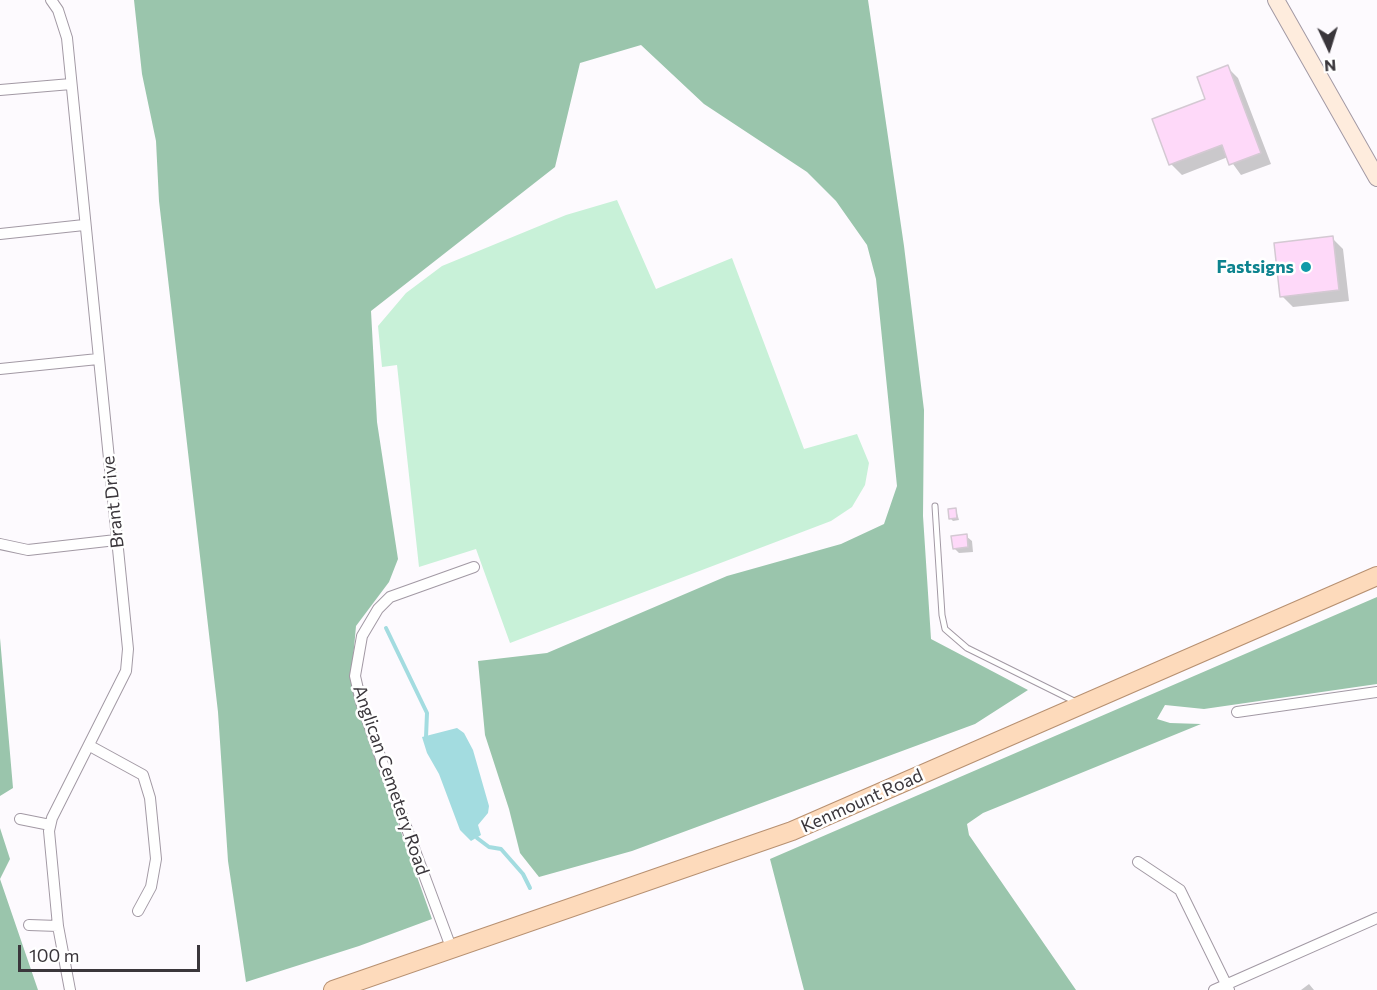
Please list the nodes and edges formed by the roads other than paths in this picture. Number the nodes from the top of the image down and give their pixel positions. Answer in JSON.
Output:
{"nodes":[{"id":1,"x":51,"y":0,"type":"edge"},
{"id":2,"x":1276,"y":0,"type":"edge"},
{"id":3,"x":71,"y":84,"type":"junction"},
{"id":4,"x":0,"y":90,"type":"edge"},
{"id":5,"x":1377,"y":178,"type":"edge"},
{"id":6,"x":84,"y":225,"type":"junction"},
{"id":7,"x":0,"y":234,"type":"edge"},
{"id":8,"x":98,"y":359,"type":"junction"},
{"id":9,"x":0,"y":369,"type":"edge"},
{"id":10,"x":935,"y":506,"type":"dead end"},
{"id":11,"x":116,"y":540,"type":"junction"},
{"id":12,"x":0,"y":544,"type":"edge"},
{"id":13,"x":1377,"y":561,"type":"edge"},
{"id":14,"x":474,"y":567,"type":"dead end"},
{"id":15,"x":1377,"y":576,"type":"edge"},
{"id":16,"x":1359,"y":584,"type":"junction"},
{"id":17,"x":1377,"y":692,"type":"edge"},
{"id":18,"x":1081,"y":705,"type":"junction"},
{"id":19,"x":1237,"y":712,"type":"dead end"},
{"id":20,"x":90,"y":746,"type":"junction"},
{"id":21,"x":20,"y":819,"type":"dead end"},
{"id":22,"x":51,"y":825,"type":"junction"},
{"id":23,"x":1138,"y":862,"type":"dead end"},
{"id":24,"x":138,"y":911,"type":"dead end"},
{"id":25,"x":1377,"y":918,"type":"edge"},
{"id":26,"x":29,"y":925,"type":"dead end"},
{"id":27,"x":58,"y":926,"type":"junction"},
{"id":28,"x":453,"y":950,"type":"junction"},
{"id":29,"x":1228,"y":987,"type":"edge"},
{"id":30,"x":70,"y":990,"type":"edge"},
{"id":31,"x":333,"y":990,"type":"edge"},
{"id":32,"x":1214,"y":990,"type":"edge"}],
"edges":[{"from":1,"to":3,"type":"street","name":"Brant Drive"},
{"from":2,"to":5,"type":"street"},
{"from":3,"to":4,"type":"street"},
{"from":3,"to":6,"type":"street","name":"Brant Drive"},
{"from":6,"to":7,"type":"street"},
{"from":6,"to":8,"type":"street","name":"Brant Drive"},
{"from":8,"to":9,"type":"street"},
{"from":8,"to":11,"type":"street","name":"Brant Drive"},
{"from":10,"to":18,"type":"lane"},
{"from":11,"to":12,"type":"street"},
{"from":11,"to":20,"type":"street","name":"Brant Drive"},
{"from":13,"to":16,"type":"main road"},
{"from":14,"to":28,"type":"street","name":"Anglican Cemetery Road"},
{"from":15,"to":16,"type":"main road","name":"Kenmount Road"},
{"from":16,"to":18,"type":"main road","name":"Kenmount Road"},
{"from":17,"to":19,"type":"street"},
{"from":18,"to":28,"type":"main road","name":"Kenmount Road"},
{"from":20,"to":22,"type":"street","name":"Brant Drive"},
{"from":20,"to":24,"type":"street"},
{"from":21,"to":22,"type":"street"},
{"from":22,"to":27,"type":"street","name":"Brant Drive"},
{"from":23,"to":29,"type":"street"},
{"from":25,"to":29,"type":"street"},
{"from":26,"to":27,"type":"street"},
{"from":27,"to":30,"type":"street","name":"Brant Drive"},
{"from":28,"to":31,"type":"main road","name":"Kenmount Road"},
{"from":29,"to":32,"type":"street"}]}
